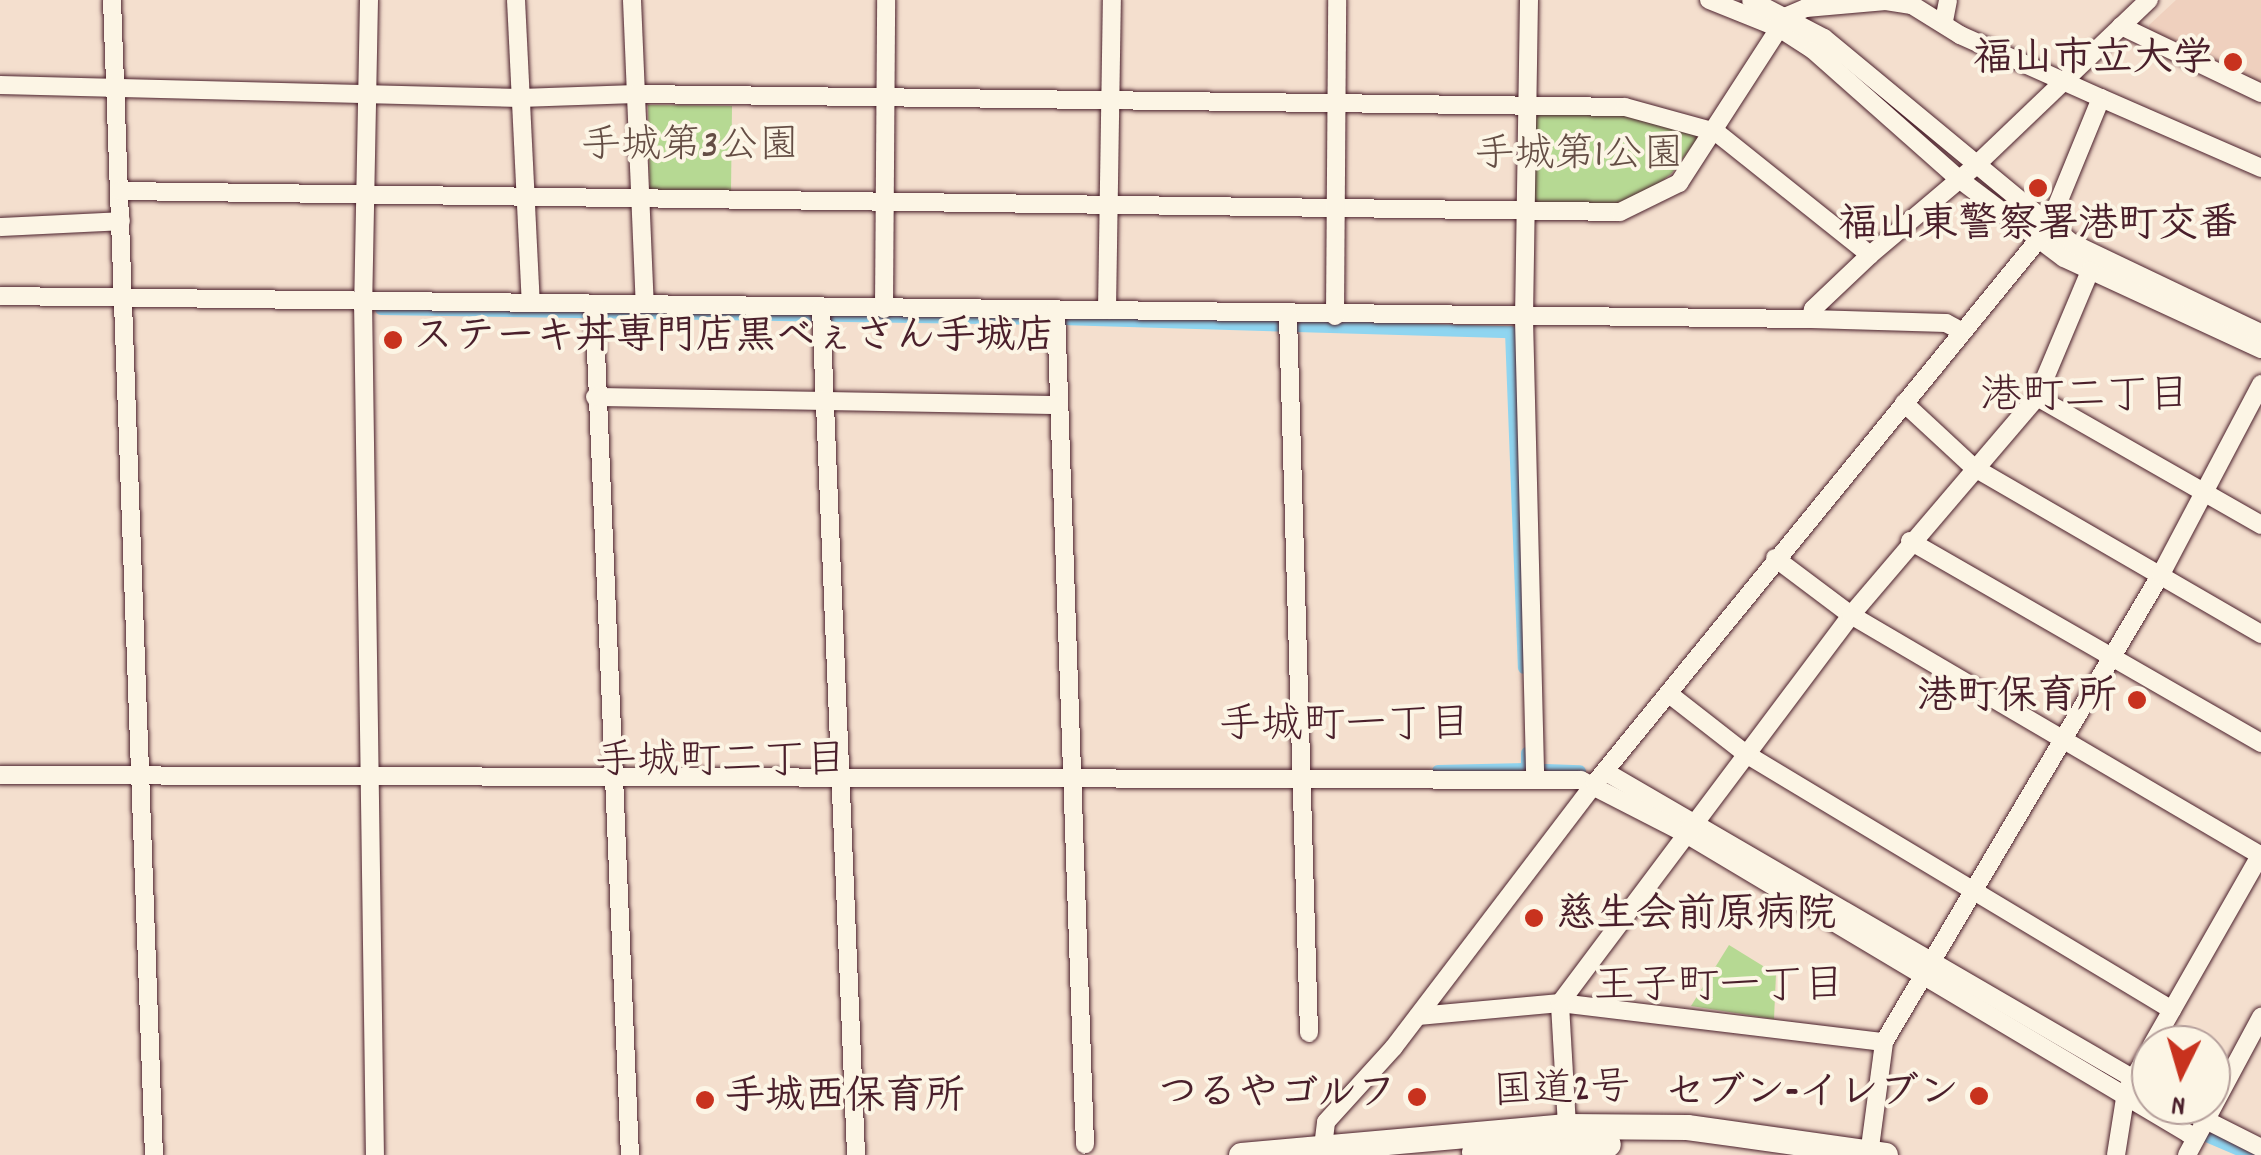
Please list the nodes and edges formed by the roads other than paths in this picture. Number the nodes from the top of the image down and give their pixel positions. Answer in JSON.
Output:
{"nodes":[{"id":1,"x":112,"y":0,"type":"edge"},
{"id":2,"x":369,"y":0,"type":"edge"},
{"id":3,"x":516,"y":0,"type":"edge"},
{"id":4,"x":632,"y":0,"type":"edge"},
{"id":5,"x":886,"y":0,"type":"edge"},
{"id":6,"x":1112,"y":0,"type":"edge"},
{"id":7,"x":1337,"y":0,"type":"edge"},
{"id":8,"x":1529,"y":0,"type":"edge"},
{"id":9,"x":1709,"y":0,"type":"edge"},
{"id":10,"x":1751,"y":0,"type":"edge"},
{"id":11,"x":1948,"y":0,"type":"edge"},
{"id":12,"x":2149,"y":0,"type":"edge"},
{"id":13,"x":1901,"y":1,"type":"edge"},
{"id":14,"x":1944,"y":20,"type":"junction"},
{"id":15,"x":1783,"y":22,"type":"junction"},
{"id":16,"x":2120,"y":26,"type":"junction"},
{"id":17,"x":2063,"y":80,"type":"junction"},
{"id":18,"x":0,"y":85,"type":"edge"},
{"id":19,"x":116,"y":85,"type":"junction"},
{"id":20,"x":368,"y":92,"type":"junction"},
{"id":21,"x":2261,"y":93,"type":"edge"},
{"id":22,"x":636,"y":94,"type":"junction"},
{"id":23,"x":520,"y":98,"type":"junction"},
{"id":24,"x":882,"y":98,"type":"junction"},
{"id":25,"x":2102,"y":98,"type":"junction"},
{"id":26,"x":1111,"y":103,"type":"junction"},
{"id":27,"x":1335,"y":105,"type":"junction"},
{"id":28,"x":1528,"y":106,"type":"junction"},
{"id":29,"x":1716,"y":132,"type":"junction"},
{"id":30,"x":2261,"y":168,"type":"edge"},
{"id":31,"x":1967,"y":173,"type":"junction"},
{"id":32,"x":120,"y":191,"type":"junction"},
{"id":33,"x":366,"y":195,"type":"junction"},
{"id":34,"x":525,"y":199,"type":"junction"},
{"id":35,"x":640,"y":202,"type":"junction"},
{"id":36,"x":883,"y":204,"type":"junction"},
{"id":37,"x":1109,"y":209,"type":"junction"},
{"id":38,"x":1336,"y":211,"type":"junction"},
{"id":39,"x":1526,"y":211,"type":"junction"},
{"id":40,"x":121,"y":221,"type":"junction"},
{"id":41,"x":0,"y":226,"type":"edge"},
{"id":42,"x":2043,"y":234,"type":"junction"},
{"id":43,"x":1870,"y":255,"type":"junction"},
{"id":44,"x":2090,"y":272,"type":"junction"},
{"id":45,"x":0,"y":296,"type":"edge"},
{"id":46,"x":121,"y":297,"type":"junction"},
{"id":47,"x":363,"y":300,"type":"junction"},
{"id":48,"x":531,"y":302,"type":"junction"},
{"id":49,"x":594,"y":304,"type":"junction"},
{"id":50,"x":645,"y":304,"type":"junction"},
{"id":51,"x":821,"y":308,"type":"junction"},
{"id":52,"x":884,"y":309,"type":"junction"},
{"id":53,"x":1056,"y":310,"type":"junction"},
{"id":54,"x":1107,"y":310,"type":"junction"},
{"id":55,"x":1288,"y":316,"type":"junction"},
{"id":56,"x":1335,"y":316,"type":"junction"},
{"id":57,"x":1524,"y":320,"type":"junction"},
{"id":58,"x":1811,"y":320,"type":"junction"},
{"id":59,"x":1963,"y":332,"type":"junction"},
{"id":60,"x":2261,"y":333,"type":"edge"},
{"id":61,"x":2261,"y":349,"type":"edge"},
{"id":62,"x":2261,"y":384,"type":"edge"},
{"id":63,"x":595,"y":397,"type":"junction"},
{"id":64,"x":2037,"y":398,"type":"junction"},
{"id":65,"x":822,"y":400,"type":"junction"},
{"id":66,"x":1904,"y":403,"type":"junction"},
{"id":67,"x":1057,"y":405,"type":"junction"},
{"id":68,"x":1972,"y":467,"type":"junction"},
{"id":69,"x":2205,"y":492,"type":"junction"},
{"id":70,"x":2261,"y":526,"type":"edge"},
{"id":71,"x":1910,"y":541,"type":"junction"},
{"id":72,"x":1774,"y":558,"type":"junction"},
{"id":73,"x":2161,"y":574,"type":"junction"},
{"id":74,"x":1851,"y":615,"type":"junction"},
{"id":75,"x":2261,"y":634,"type":"edge"},
{"id":76,"x":2112,"y":658,"type":"junction"},
{"id":77,"x":1668,"y":694,"type":"junction"},
{"id":78,"x":2062,"y":741,"type":"junction"},
{"id":79,"x":2261,"y":743,"type":"edge"},
{"id":80,"x":1746,"y":754,"type":"junction"},
{"id":81,"x":0,"y":775,"type":"edge"},
{"id":82,"x":140,"y":776,"type":"junction"},
{"id":83,"x":370,"y":777,"type":"junction"},
{"id":84,"x":1600,"y":777,"type":"junction"},
{"id":85,"x":611,"y":778,"type":"junction"},
{"id":86,"x":842,"y":779,"type":"junction"},
{"id":87,"x":1535,"y":779,"type":"junction"},
{"id":88,"x":1302,"y":780,"type":"junction"},
{"id":89,"x":1074,"y":781,"type":"junction"},
{"id":90,"x":1690,"y":828,"type":"junction"},
{"id":91,"x":2261,"y":855,"type":"edge"},
{"id":92,"x":1976,"y":890,"type":"junction"},
{"id":93,"x":1929,"y":968,"type":"junction"},
{"id":94,"x":1560,"y":1004,"type":"junction"},
{"id":95,"x":2172,"y":1010,"type":"junction"},
{"id":96,"x":1418,"y":1016,"type":"junction"},
{"id":97,"x":2261,"y":1017,"type":"edge"},
{"id":98,"x":2164,"y":1025,"type":"edge"},
{"id":99,"x":1309,"y":1033,"type":"dead end"},
{"id":100,"x":1884,"y":1042,"type":"junction"},
{"id":101,"x":2130,"y":1085,"type":"junction"},
{"id":102,"x":2196,"y":1135,"type":"edge"},
{"id":103,"x":1571,"y":1142,"type":"edge"},
{"id":104,"x":1086,"y":1144,"type":"dead end"},
{"id":105,"x":2261,"y":1148,"type":"edge"},
{"id":106,"x":1320,"y":1152,"type":"edge"},
{"id":107,"x":1874,"y":1154,"type":"edge"},
{"id":108,"x":154,"y":1155,"type":"edge"},
{"id":109,"x":375,"y":1155,"type":"edge"},
{"id":110,"x":630,"y":1155,"type":"edge"},
{"id":111,"x":856,"y":1155,"type":"edge"},
{"id":112,"x":1241,"y":1155,"type":"edge"},
{"id":113,"x":1432,"y":1155,"type":"edge"},
{"id":114,"x":1778,"y":1155,"type":"edge"},
{"id":115,"x":2116,"y":1155,"type":"edge"}],
"edges":[{"from":1,"to":19,"type":"street"},
{"from":2,"to":20,"type":"street"},
{"from":3,"to":23,"type":"street"},
{"from":4,"to":22,"type":"street"},
{"from":5,"to":24,"type":"street"},
{"from":6,"to":26,"type":"street"},
{"from":7,"to":27,"type":"street"},
{"from":8,"to":28,"type":"street"},
{"from":9,"to":15,"type":"street"},
{"from":10,"to":15,"type":"street"},
{"from":11,"to":14,"type":"street"},
{"from":12,"to":16,"type":"street"},
{"from":13,"to":14,"type":"street"},
{"from":13,"to":15,"type":"street"},
{"from":14,"to":17,"type":"street"},
{"from":15,"to":29,"type":"street"},
{"from":15,"to":31,"type":"street"},
{"from":16,"to":17,"type":"street"},
{"from":16,"to":21,"type":"street"},
{"from":17,"to":25,"type":"street"},
{"from":17,"to":31,"type":"street"},
{"from":18,"to":19,"type":"street"},
{"from":19,"to":20,"type":"street"},
{"from":19,"to":32,"type":"street"},
{"from":20,"to":23,"type":"street"},
{"from":20,"to":33,"type":"street"},
{"from":22,"to":23,"type":"street"},
{"from":22,"to":24,"type":"street"},
{"from":22,"to":35,"type":"street"},
{"from":23,"to":34,"type":"street"},
{"from":24,"to":26,"type":"street"},
{"from":24,"to":36,"type":"street"},
{"from":25,"to":30,"type":"street"},
{"from":25,"to":42,"type":"street"},
{"from":26,"to":27,"type":"street"},
{"from":26,"to":37,"type":"street"},
{"from":27,"to":28,"type":"street"},
{"from":27,"to":38,"type":"street"},
{"from":28,"to":29,"type":"street"},
{"from":28,"to":39,"type":"street"},
{"from":29,"to":39,"type":"street"},
{"from":29,"to":43,"type":"street"},
{"from":31,"to":42,"type":"street"},
{"from":31,"to":43,"type":"street"},
{"from":32,"to":33,"type":"street"},
{"from":32,"to":40,"type":"street"},
{"from":33,"to":34,"type":"street"},
{"from":33,"to":47,"type":"street"},
{"from":34,"to":35,"type":"street"},
{"from":34,"to":48,"type":"street"},
{"from":35,"to":36,"type":"street"},
{"from":35,"to":50,"type":"street"},
{"from":36,"to":37,"type":"street"},
{"from":36,"to":52,"type":"street"},
{"from":37,"to":38,"type":"street"},
{"from":37,"to":54,"type":"street"},
{"from":38,"to":39,"type":"street"},
{"from":38,"to":56,"type":"street"},
{"from":39,"to":57,"type":"street"},
{"from":40,"to":41,"type":"street"},
{"from":40,"to":46,"type":"street"},
{"from":42,"to":44,"type":"street"},
{"from":42,"to":59,"type":"street"},
{"from":42,"to":60,"type":"street"},
{"from":43,"to":58,"type":"street"},
{"from":44,"to":61,"type":"street"},
{"from":44,"to":64,"type":"street"},
{"from":45,"to":46,"type":"street"},
{"from":46,"to":47,"type":"street"},
{"from":46,"to":82,"type":"street"},
{"from":47,"to":48,"type":"street"},
{"from":47,"to":83,"type":"street"},
{"from":48,"to":49,"type":"street"},
{"from":49,"to":50,"type":"street"},
{"from":49,"to":63,"type":"street"},
{"from":50,"to":51,"type":"street"},
{"from":51,"to":52,"type":"street"},
{"from":51,"to":65,"type":"street"},
{"from":52,"to":53,"type":"street"},
{"from":53,"to":54,"type":"street"},
{"from":53,"to":67,"type":"street"},
{"from":54,"to":55,"type":"street"},
{"from":55,"to":56,"type":"street"},
{"from":55,"to":88,"type":"street"},
{"from":56,"to":57,"type":"street"},
{"from":57,"to":58,"type":"street"},
{"from":57,"to":87,"type":"street"},
{"from":58,"to":59,"type":"street"},
{"from":59,"to":66,"type":"street"},
{"from":62,"to":69,"type":"street"},
{"from":63,"to":65,"type":"street"},
{"from":63,"to":85,"type":"street"},
{"from":64,"to":68,"type":"street"},
{"from":64,"to":69,"type":"street"},
{"from":65,"to":67,"type":"street"},
{"from":65,"to":86,"type":"street"},
{"from":66,"to":68,"type":"street"},
{"from":66,"to":72,"type":"street"},
{"from":67,"to":89,"type":"street"},
{"from":68,"to":71,"type":"street"},
{"from":68,"to":73,"type":"street"},
{"from":69,"to":70,"type":"street"},
{"from":69,"to":73,"type":"street"},
{"from":71,"to":74,"type":"street"},
{"from":71,"to":76,"type":"street"},
{"from":72,"to":74,"type":"street"},
{"from":72,"to":77,"type":"street"},
{"from":73,"to":75,"type":"street"},
{"from":73,"to":76,"type":"street"},
{"from":74,"to":78,"type":"street"},
{"from":74,"to":80,"type":"street"},
{"from":76,"to":78,"type":"street"},
{"from":76,"to":79,"type":"street"},
{"from":77,"to":80,"type":"street"},
{"from":77,"to":84,"type":"street"},
{"from":78,"to":91,"type":"street"},
{"from":78,"to":92,"type":"street"},
{"from":80,"to":90,"type":"street"},
{"from":80,"to":92,"type":"street"},
{"from":81,"to":82,"type":"street"},
{"from":82,"to":83,"type":"street"},
{"from":82,"to":108,"type":"street"},
{"from":83,"to":85,"type":"street"},
{"from":83,"to":109,"type":"street"},
{"from":84,"to":87,"type":"street"},
{"from":84,"to":90,"type":"street"},
{"from":84,"to":96,"type":"street"},
{"from":85,"to":86,"type":"street"},
{"from":85,"to":110,"type":"street"},
{"from":86,"to":89,"type":"street"},
{"from":86,"to":111,"type":"street"},
{"from":87,"to":88,"type":"street"},
{"from":88,"to":89,"type":"street"},
{"from":88,"to":99,"type":"street"},
{"from":89,"to":104,"type":"street"},
{"from":90,"to":93,"type":"street"},
{"from":90,"to":94,"type":"street"},
{"from":91,"to":95,"type":"street"},
{"from":92,"to":93,"type":"street"},
{"from":92,"to":95,"type":"street"},
{"from":93,"to":100,"type":"street"},
{"from":93,"to":101,"type":"street"},
{"from":94,"to":96,"type":"street"},
{"from":94,"to":100,"type":"street"},
{"from":94,"to":103,"type":"street"},
{"from":95,"to":98,"type":"street"},
{"from":96,"to":106,"type":"street"},
{"from":97,"to":102,"type":"street"},
{"from":100,"to":107,"type":"street"},
{"from":101,"to":102,"type":"street"},
{"from":101,"to":115,"type":"street"},
{"from":102,"to":105,"type":"street"},
{"from":103,"to":106,"type":"highway","name":"国道2号"},
{"from":103,"to":107,"type":"highway","name":"国道2号"},
{"from":103,"to":113,"type":"highway","name":"国道2号"},
{"from":103,"to":114,"type":"highway","name":"国道2号"},
{"from":106,"to":112,"type":"highway","name":"国道2号"}]}
